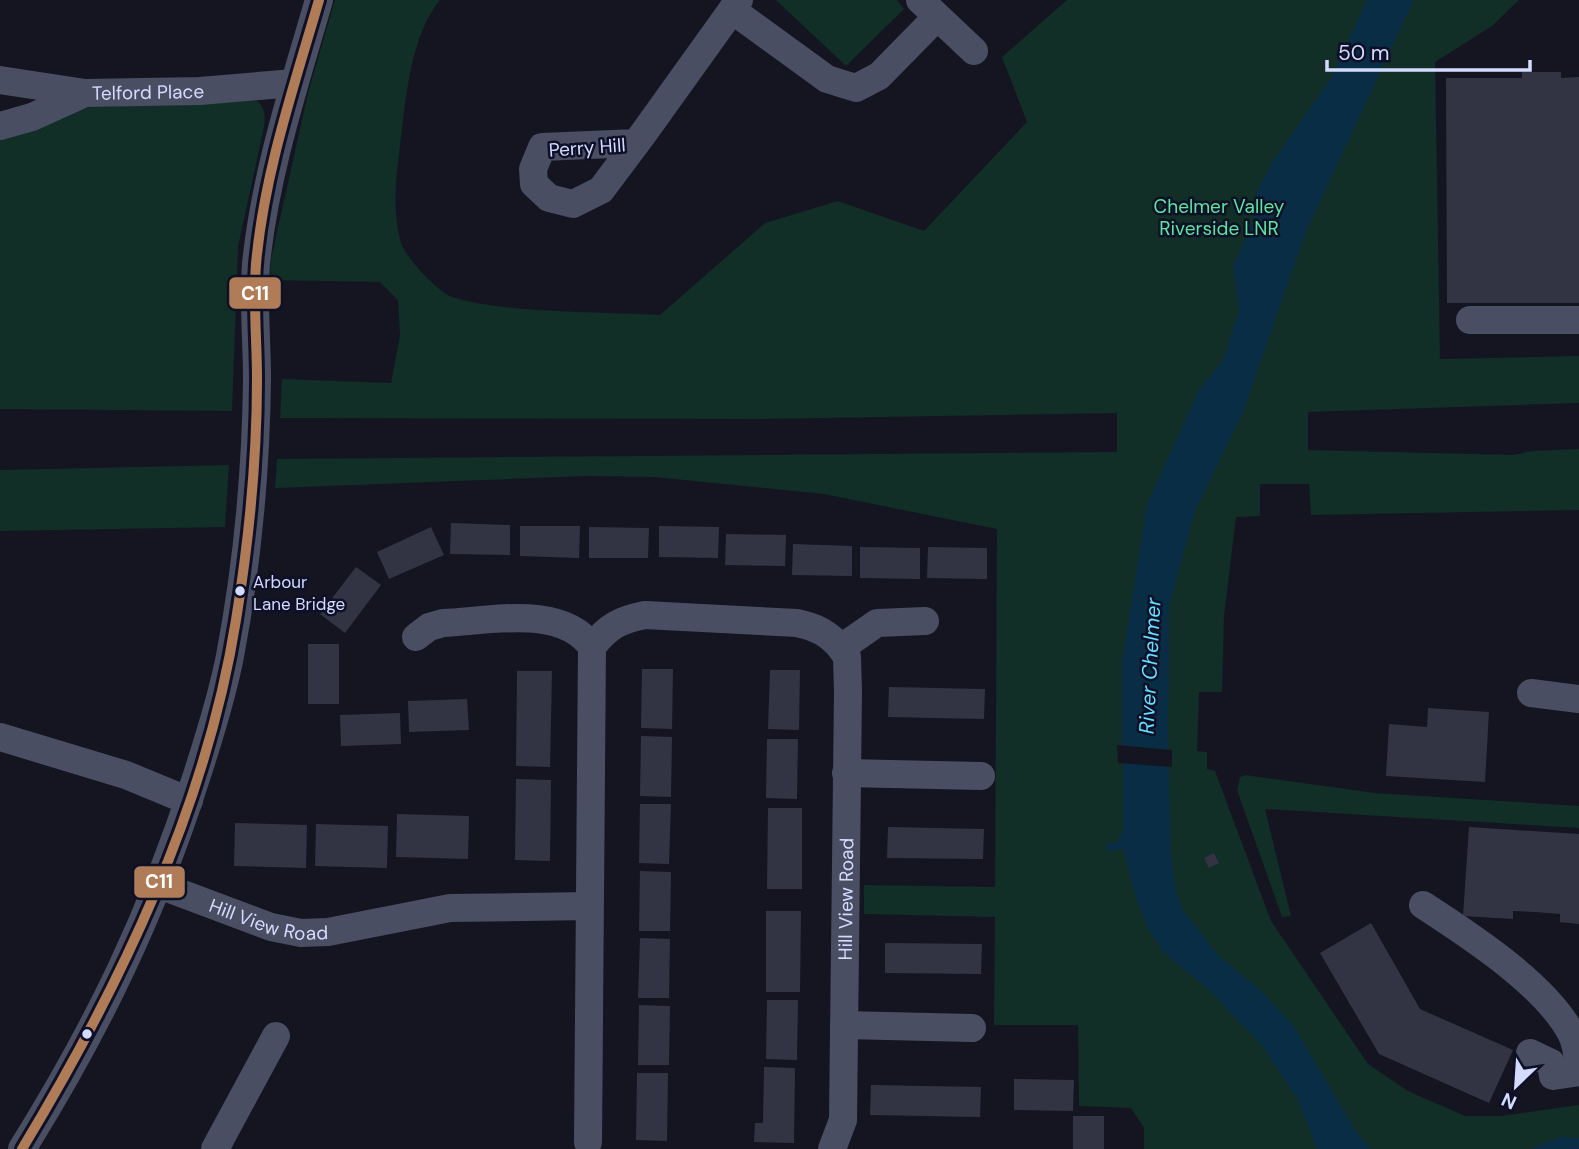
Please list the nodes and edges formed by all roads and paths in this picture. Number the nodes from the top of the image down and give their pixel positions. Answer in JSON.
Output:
{"nodes":[{"id":1,"x":319,"y":0,"type":"edge"},
{"id":2,"x":736,"y":5,"type":"edge"},
{"id":3,"x":928,"y":9,"type":"edge"},
{"id":4,"x":974,"y":51,"type":"dead end"},
{"id":5,"x":0,"y":80,"type":"edge"},
{"id":6,"x":295,"y":83,"type":"junction"},
{"id":7,"x":85,"y":93,"type":"junction"},
{"id":8,"x":0,"y":125,"type":"edge"},
{"id":9,"x":636,"y":143,"type":"dead end"},
{"id":10,"x":1470,"y":320,"type":"dead end"},
{"id":11,"x":1579,"y":320,"type":"edge"},
{"id":12,"x":925,"y":621,"type":"dead end"},
{"id":13,"x":416,"y":637,"type":"dead end"},
{"id":14,"x":592,"y":647,"type":"junction"},
{"id":15,"x":841,"y":648,"type":"junction"},
{"id":16,"x":1531,"y":693,"type":"dead end"},
{"id":17,"x":1579,"y":699,"type":"edge"},
{"id":18,"x":0,"y":737,"type":"edge"},
{"id":19,"x":846,"y":773,"type":"junction"},
{"id":20,"x":981,"y":776,"type":"dead end"},
{"id":21,"x":189,"y":801,"type":"junction"},
{"id":22,"x":159,"y":885,"type":"junction"},
{"id":23,"x":1423,"y":905,"type":"dead end"},
{"id":24,"x":589,"y":906,"type":"junction"},
{"id":25,"x":844,"y":1025,"type":"junction"},
{"id":26,"x":972,"y":1028,"type":"dead end"},
{"id":27,"x":276,"y":1036,"type":"dead end"},
{"id":28,"x":1531,"y":1053,"type":"dead end"},
{"id":29,"x":1570,"y":1073,"type":"edge"},
{"id":30,"x":589,"y":1147,"type":"edge"},
{"id":31,"x":22,"y":1149,"type":"edge"},
{"id":32,"x":215,"y":1149,"type":"edge"},
{"id":33,"x":832,"y":1149,"type":"edge"}],
"edges":[{"from":1,"to":6,"type":"street"},
{"from":2,"to":3,"type":"street","name":"Perry Hill"},
{"from":2,"to":9,"type":"street","name":"Perry Hill"},
{"from":3,"to":4,"type":"street","name":"Perry Hill"},
{"from":5,"to":7,"type":"street","name":"Telford Place"},
{"from":6,"to":7,"type":"street","name":"Telford Place"},
{"from":6,"to":21,"type":"street"},
{"from":7,"to":8,"type":"street"},
{"from":10,"to":11,"type":"street"},
{"from":12,"to":15,"type":"street"},
{"from":13,"to":14,"type":"street"},
{"from":14,"to":15,"type":"street"},
{"from":14,"to":24,"type":"street"},
{"from":15,"to":19,"type":"street","name":"Hill View Road"},
{"from":16,"to":17,"type":"street"},
{"from":18,"to":21,"type":"street"},
{"from":19,"to":20,"type":"street"},
{"from":19,"to":25,"type":"street","name":"Hill View Road"},
{"from":21,"to":22,"type":"street"},
{"from":22,"to":24,"type":"street","name":"Hill View Road"},
{"from":22,"to":31,"type":"street"},
{"from":23,"to":29,"type":"street"},
{"from":24,"to":30,"type":"street"},
{"from":25,"to":26,"type":"street"},
{"from":25,"to":33,"type":"street","name":"Hill View Road"},
{"from":27,"to":32,"type":"street"},
{"from":28,"to":29,"type":"street"}]}
